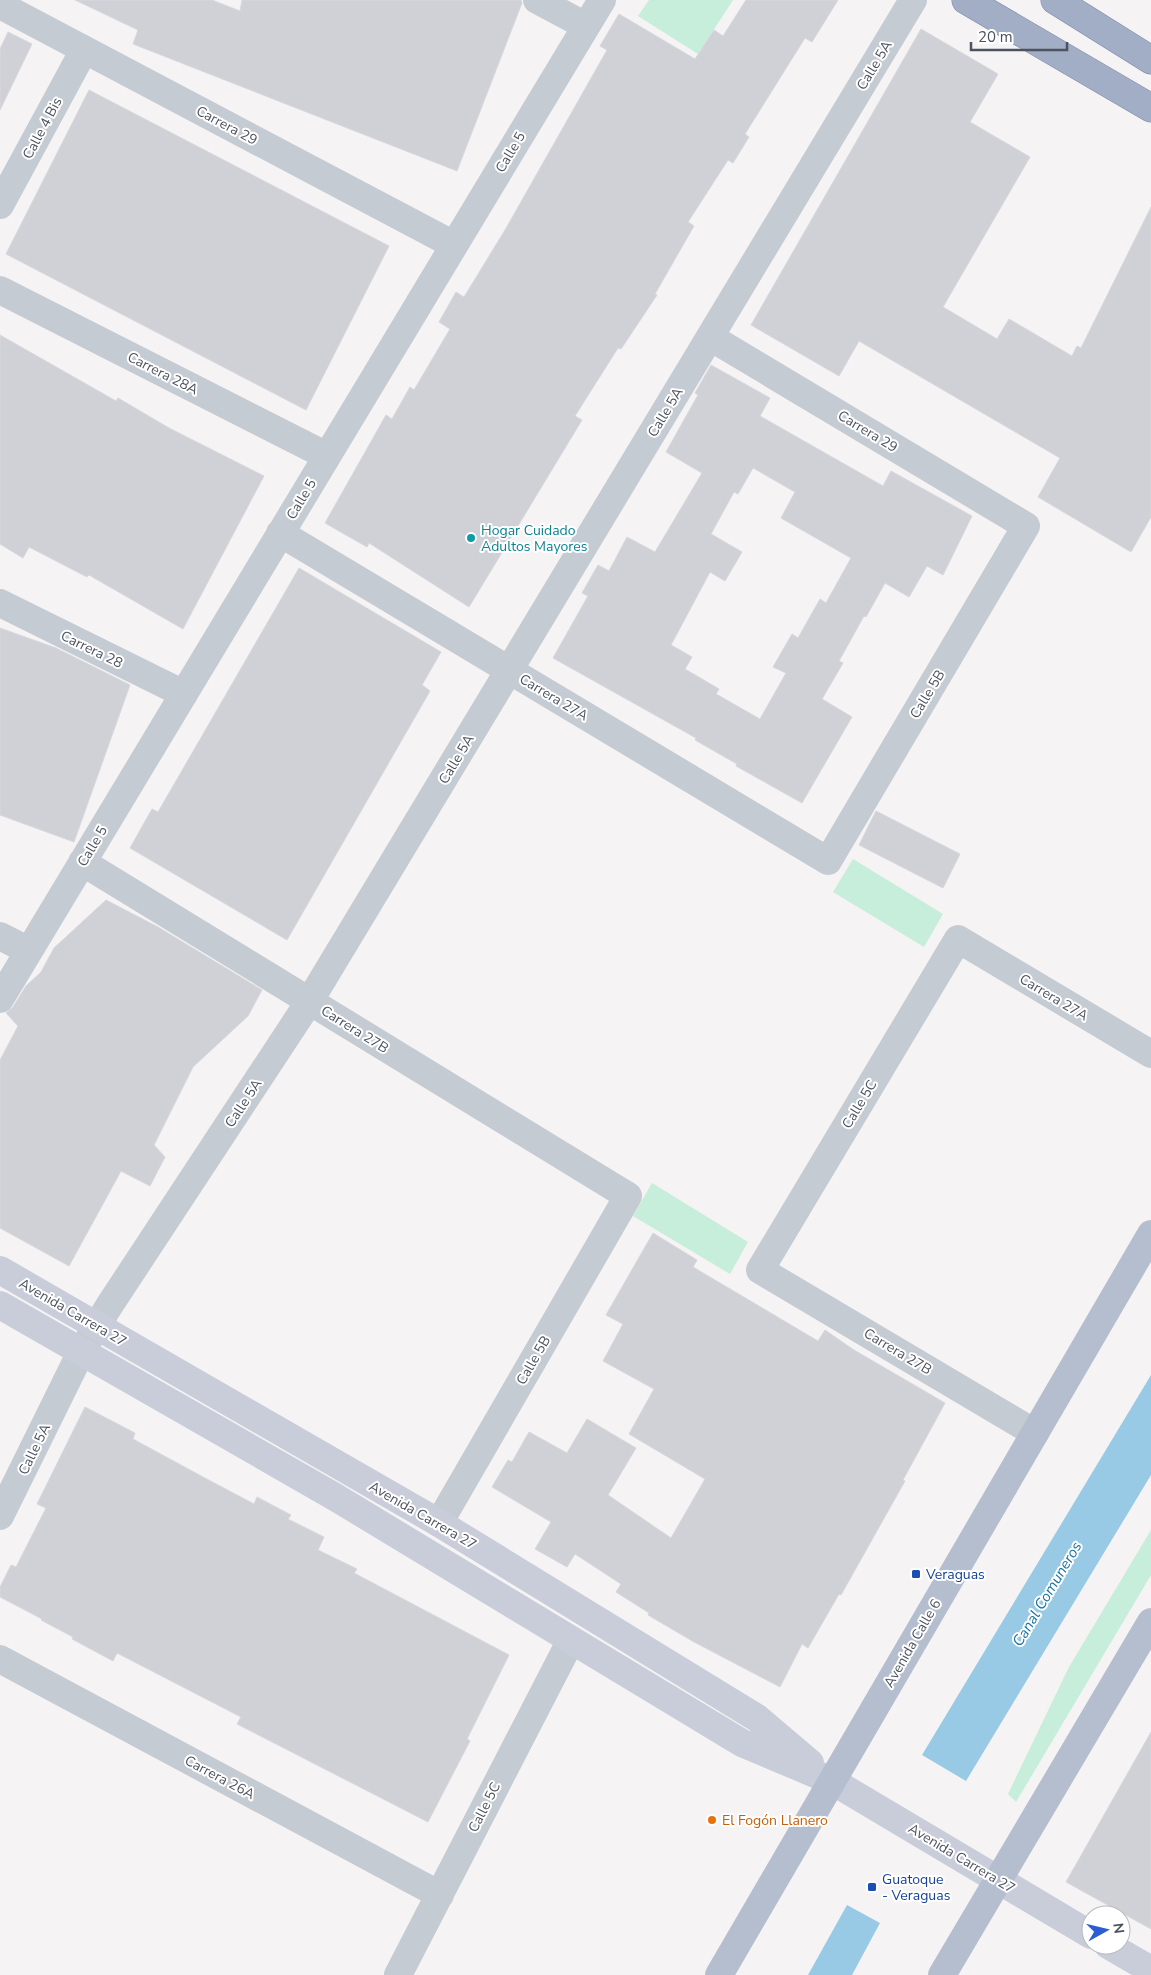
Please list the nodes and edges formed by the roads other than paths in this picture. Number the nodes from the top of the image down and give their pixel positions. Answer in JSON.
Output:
{"nodes":[{"id":1,"x":537,"y":0,"type":"edge"},
{"id":2,"x":602,"y":0,"type":"edge"},
{"id":3,"x":913,"y":0,"type":"edge"},
{"id":4,"x":966,"y":0,"type":"edge"},
{"id":5,"x":1055,"y":0,"type":"edge"},
{"id":6,"x":0,"y":5,"type":"edge"},
{"id":7,"x":586,"y":26,"type":"junction"},
{"id":8,"x":84,"y":50,"type":"junction"},
{"id":9,"x":1151,"y":60,"type":"edge"},
{"id":10,"x":1151,"y":108,"type":"edge"},
{"id":11,"x":0,"y":205,"type":"edge"},
{"id":12,"x":454,"y":245,"type":"junction"},
{"id":13,"x":0,"y":290,"type":"edge"},
{"id":14,"x":710,"y":337,"type":"junction"},
{"id":15,"x":327,"y":456,"type":"junction"},
{"id":16,"x":1026,"y":526,"type":"joint"},
{"id":17,"x":280,"y":533,"type":"junction"},
{"id":18,"x":0,"y":603,"type":"edge"},
{"id":19,"x":509,"y":670,"type":"junction"},
{"id":20,"x":184,"y":694,"type":"junction"},
{"id":21,"x":828,"y":861,"type":"joint"},
{"id":22,"x":82,"y":862,"type":"junction"},
{"id":23,"x":0,"y":936,"type":"edge"},
{"id":24,"x":958,"y":939,"type":"joint"},
{"id":25,"x":29,"y":951,"type":"junction"},
{"id":26,"x":0,"y":998,"type":"edge"},
{"id":27,"x":309,"y":1002,"type":"junction"},
{"id":28,"x":1151,"y":1054,"type":"edge"},
{"id":29,"x":628,"y":1196,"type":"joint"},
{"id":30,"x":1151,"y":1234,"type":"edge"},
{"id":31,"x":0,"y":1270,"type":"edge"},
{"id":32,"x":760,"y":1270,"type":"joint"},
{"id":33,"x":0,"y":1305,"type":"edge"},
{"id":34,"x":98,"y":1327,"type":"junction"},
{"id":35,"x":81,"y":1352,"type":"junction"},
{"id":36,"x":1035,"y":1433,"type":"junction"},
{"id":37,"x":0,"y":1516,"type":"edge"},
{"id":38,"x":439,"y":1523,"type":"junction"},
{"id":39,"x":1151,"y":1622,"type":"edge"},
{"id":40,"x":571,"y":1640,"type":"junction"},
{"id":41,"x":0,"y":1659,"type":"edge"},
{"id":42,"x":832,"y":1781,"type":"junction"},
{"id":43,"x":998,"y":1880,"type":"junction"},
{"id":44,"x":440,"y":1895,"type":"junction"},
{"id":45,"x":1081,"y":1929,"type":"edge"},
{"id":46,"x":1125,"y":1955,"type":"edge"},
{"id":47,"x":1151,"y":1970,"type":"edge"},
{"id":48,"x":398,"y":1975,"type":"edge"},
{"id":49,"x":719,"y":1975,"type":"edge"},
{"id":50,"x":942,"y":1975,"type":"edge"}],
"edges":[{"from":1,"to":7,"type":"street"},
{"from":2,"to":7,"type":"street","name":"Calle 5"},
{"from":3,"to":14,"type":"street","name":"Calle 5A"},
{"from":4,"to":10,"type":"highway"},
{"from":5,"to":9,"type":"highway"},
{"from":6,"to":8,"type":"street","name":"Carrera 29"},
{"from":7,"to":12,"type":"street","name":"Calle 5"},
{"from":8,"to":11,"type":"street","name":"Calle 4 Bis"},
{"from":8,"to":12,"type":"street","name":"Carrera 29"},
{"from":12,"to":15,"type":"street","name":"Calle 5"},
{"from":13,"to":15,"type":"street","name":"Carrera 28A"},
{"from":14,"to":16,"type":"street","name":"Carrera 29"},
{"from":14,"to":19,"type":"street","name":"Calle 5A"},
{"from":15,"to":17,"type":"street","name":"Calle 5"},
{"from":16,"to":21,"type":"street","name":"Calle 5B"},
{"from":17,"to":19,"type":"street","name":"Carrera 27A"},
{"from":17,"to":20,"type":"street","name":"Calle 5"},
{"from":18,"to":20,"type":"street","name":"Carrera 28"},
{"from":19,"to":21,"type":"street","name":"Carrera 27A"},
{"from":19,"to":27,"type":"street","name":"Calle 5A"},
{"from":20,"to":22,"type":"street","name":"Calle 5"},
{"from":22,"to":25,"type":"street","name":"Calle 5"},
{"from":22,"to":27,"type":"street","name":"Carrera 27B"},
{"from":23,"to":25,"type":"street"},
{"from":24,"to":28,"type":"street","name":"Carrera 27A"},
{"from":24,"to":32,"type":"street","name":"Calle 5C"},
{"from":25,"to":26,"type":"street","name":"Calle 5"},
{"from":27,"to":29,"type":"street","name":"Carrera 27B"},
{"from":27,"to":34,"type":"street","name":"Calle 5A"},
{"from":29,"to":38,"type":"street","name":"Calle 5B"},
{"from":30,"to":36,"type":"main road","name":"Avenida Calle 6"},
{"from":31,"to":34,"type":"main road","name":"Avenida Carrera 27"},
{"from":32,"to":36,"type":"street","name":"Carrera 27B"},
{"from":33,"to":35,"type":"main road","name":"Avenida Carrera 27"},
{"from":34,"to":35,"type":"street","name":"Calle 5A"},
{"from":34,"to":38,"type":"main road","name":"Avenida Carrera 27"},
{"from":35,"to":37,"type":"street","name":"Calle 5A"},
{"from":35,"to":40,"type":"main road","name":"Avenida Carrera 27"},
{"from":36,"to":42,"type":"main road","name":"Avenida Calle 6"},
{"from":38,"to":42,"type":"main road","name":"Avenida Carrera 27"},
{"from":39,"to":43,"type":"main road"},
{"from":40,"to":42,"type":"main road","name":"Avenida Carrera 27"},
{"from":40,"to":44,"type":"street","name":"Calle 5C"},
{"from":41,"to":44,"type":"street","name":"Carrera 26A"},
{"from":42,"to":43,"type":"main road","name":"Avenida Carrera 27"},
{"from":42,"to":49,"type":"main road","name":"Avenida Calle 6"},
{"from":43,"to":45,"type":"main road","name":"Avenida Carrera 27"},
{"from":43,"to":50,"type":"main road"},
{"from":44,"to":48,"type":"street","name":"Calle 5C"},
{"from":46,"to":47,"type":"main road"}]}
